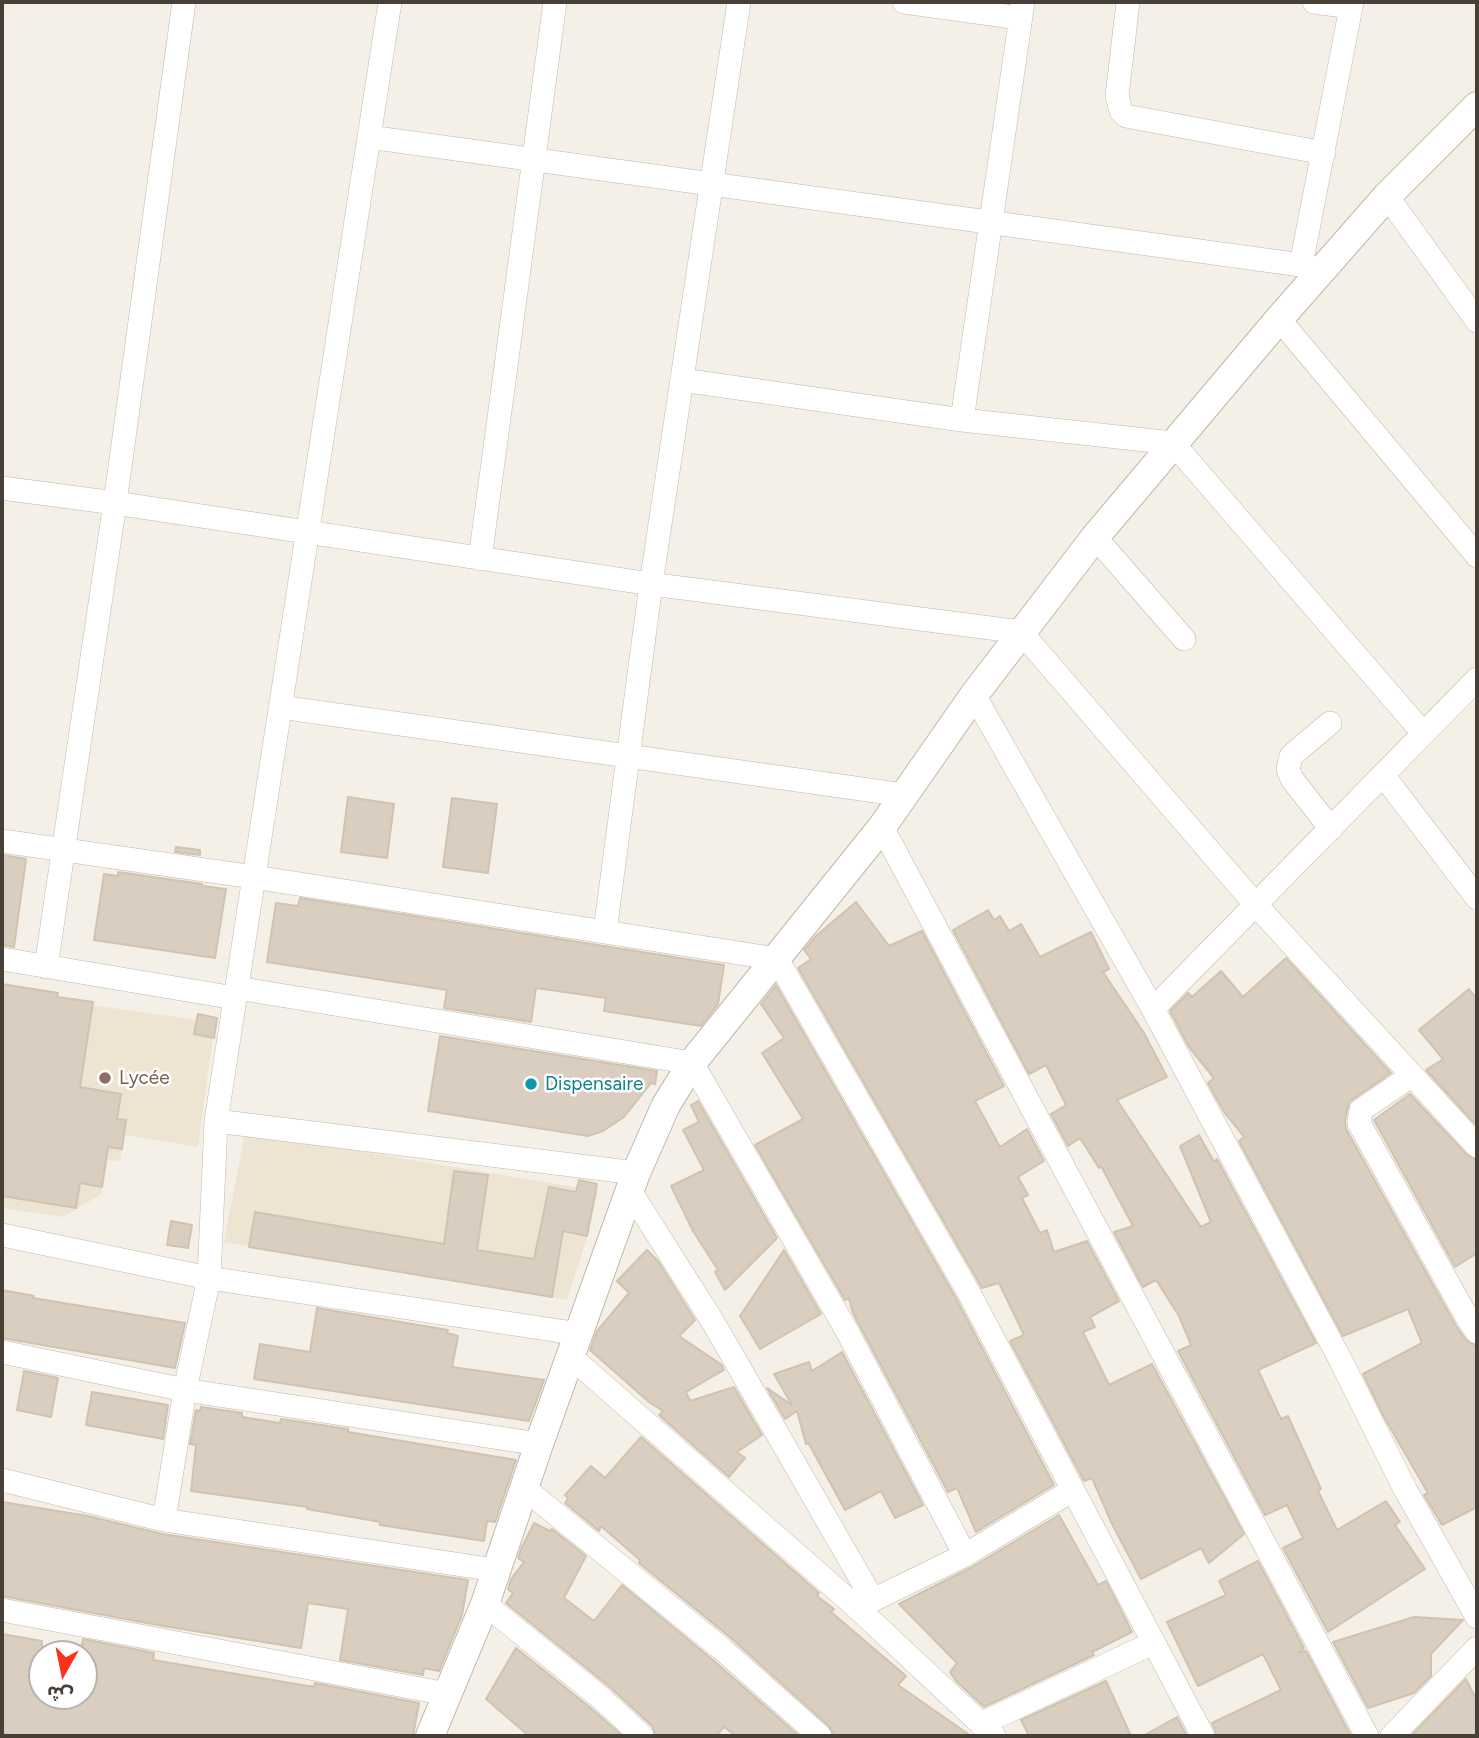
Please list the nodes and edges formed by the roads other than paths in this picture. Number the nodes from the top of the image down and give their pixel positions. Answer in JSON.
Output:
{"nodes":[{"id":1,"x":184,"y":2,"type":"edge"},
{"id":2,"x":390,"y":2,"type":"edge"},
{"id":3,"x":555,"y":2,"type":"edge"},
{"id":4,"x":739,"y":2,"type":"edge"},
{"id":5,"x":904,"y":2,"type":"edge"},
{"id":6,"x":1128,"y":2,"type":"edge"},
{"id":7,"x":1314,"y":2,"type":"edge"},
{"id":8,"x":1352,"y":4,"type":"edge"},
{"id":9,"x":1022,"y":10,"type":"edge"},
{"id":10,"x":1477,"y":106,"type":"edge"},
{"id":11,"x":369,"y":137,"type":"junction"},
{"id":12,"x":1324,"y":153,"type":"junction"},
{"id":13,"x":533,"y":159,"type":"junction"},
{"id":14,"x":712,"y":184,"type":"junction"},
{"id":15,"x":1387,"y":196,"type":"junction"},
{"id":16,"x":991,"y":222,"type":"junction"},
{"id":17,"x":1312,"y":267,"type":"junction"},
{"id":18,"x":1279,"y":318,"type":"junction"},
{"id":19,"x":1477,"y":321,"type":"edge"},
{"id":20,"x":682,"y":380,"type":"junction"},
{"id":21,"x":962,"y":420,"type":"junction"},
{"id":22,"x":1172,"y":443,"type":"junction"},
{"id":23,"x":2,"y":488,"type":"edge"},
{"id":24,"x":115,"y":503,"type":"junction"},
{"id":25,"x":307,"y":534,"type":"junction"},
{"id":26,"x":1095,"y":537,"type":"junction"},
{"id":27,"x":1477,"y":556,"type":"edge"},
{"id":28,"x":480,"y":559,"type":"junction"},
{"id":29,"x":651,"y":584,"type":"junction"},
{"id":30,"x":1021,"y":632,"type":"junction"},
{"id":31,"x":1184,"y":639,"type":"dead end"},
{"id":32,"x":1477,"y":679,"type":"edge"},
{"id":33,"x":974,"y":695,"type":"junction"},
{"id":34,"x":280,"y":707,"type":"junction"},
{"id":35,"x":1330,"y":723,"type":"dead end"},
{"id":36,"x":1423,"y":733,"type":"junction"},
{"id":37,"x":629,"y":756,"type":"junction"},
{"id":38,"x":1383,"y":775,"type":"junction"},
{"id":39,"x":904,"y":795,"type":"junction"},
{"id":40,"x":882,"y":827,"type":"junction"},
{"id":41,"x":1331,"y":829,"type":"junction"},
{"id":42,"x":2,"y":841,"type":"edge"},
{"id":43,"x":64,"y":850,"type":"junction"},
{"id":44,"x":254,"y":877,"type":"junction"},
{"id":45,"x":1477,"y":898,"type":"edge"},
{"id":46,"x":1256,"y":905,"type":"junction"},
{"id":47,"x":605,"y":932,"type":"junction"},
{"id":48,"x":2,"y":959,"type":"edge"},
{"id":49,"x":777,"y":959,"type":"junction"},
{"id":50,"x":47,"y":967,"type":"junction"},
{"id":51,"x":236,"y":993,"type":"junction"},
{"id":52,"x":1153,"y":1009,"type":"junction"},
{"id":53,"x":692,"y":1063,"type":"junction"},
{"id":54,"x":1411,"y":1076,"type":"junction"},
{"id":55,"x":216,"y":1121,"type":"junction"},
{"id":56,"x":1477,"y":1146,"type":"edge"},
{"id":57,"x":633,"y":1182,"type":"junction"},
{"id":58,"x":2,"y":1235,"type":"edge"},
{"id":59,"x":209,"y":1278,"type":"junction"},
{"id":60,"x":1477,"y":1332,"type":"edge"},
{"id":61,"x":575,"y":1345,"type":"junction"},
{"id":62,"x":2,"y":1352,"type":"edge"},
{"id":63,"x":185,"y":1390,"type":"junction"},
{"id":64,"x":539,"y":1444,"type":"junction"},
{"id":65,"x":2,"y":1480,"type":"edge"},
{"id":66,"x":524,"y":1488,"type":"junction"},
{"id":67,"x":1073,"y":1490,"type":"junction"},
{"id":68,"x":164,"y":1520,"type":"junction"},
{"id":69,"x":965,"y":1555,"type":"junction"},
{"id":70,"x":495,"y":1570,"type":"junction"},
{"id":71,"x":863,"y":1602,"type":"junction"},
{"id":72,"x":485,"y":1604,"type":"junction"},
{"id":73,"x":2,"y":1610,"type":"edge"},
{"id":74,"x":1477,"y":1617,"type":"edge"},
{"id":75,"x":1153,"y":1643,"type":"junction"},
{"id":76,"x":1477,"y":1648,"type":"edge"},
{"id":77,"x":447,"y":1694,"type":"junction"},
{"id":78,"x":988,"y":1730,"type":"edge"},
{"id":79,"x":430,"y":1736,"type":"edge"},
{"id":80,"x":642,"y":1736,"type":"edge"},
{"id":81,"x":820,"y":1736,"type":"edge"},
{"id":82,"x":1203,"y":1736,"type":"edge"},
{"id":83,"x":1367,"y":1736,"type":"edge"},
{"id":84,"x":1392,"y":1736,"type":"edge"}],
"edges":[{"from":1,"to":24,"type":"street"},
{"from":2,"to":11,"type":"street"},
{"from":3,"to":13,"type":"street"},
{"from":4,"to":14,"type":"street"},
{"from":5,"to":9,"type":"street"},
{"from":6,"to":12,"type":"street"},
{"from":7,"to":8,"type":"street"},
{"from":8,"to":12,"type":"street"},
{"from":9,"to":16,"type":"street"},
{"from":10,"to":15,"type":"street"},
{"from":11,"to":13,"type":"street"},
{"from":11,"to":25,"type":"street"},
{"from":12,"to":17,"type":"street"},
{"from":13,"to":14,"type":"street"},
{"from":13,"to":28,"type":"street"},
{"from":14,"to":16,"type":"street"},
{"from":14,"to":20,"type":"street"},
{"from":15,"to":17,"type":"street"},
{"from":15,"to":19,"type":"street"},
{"from":16,"to":17,"type":"street"},
{"from":16,"to":21,"type":"street"},
{"from":17,"to":18,"type":"street"},
{"from":18,"to":22,"type":"street"},
{"from":18,"to":27,"type":"street"},
{"from":20,"to":21,"type":"street"},
{"from":20,"to":29,"type":"street"},
{"from":21,"to":22,"type":"street"},
{"from":22,"to":26,"type":"street"},
{"from":22,"to":36,"type":"street"},
{"from":23,"to":24,"type":"street"},
{"from":24,"to":25,"type":"street"},
{"from":24,"to":43,"type":"street"},
{"from":25,"to":28,"type":"street"},
{"from":25,"to":34,"type":"street"},
{"from":26,"to":30,"type":"street"},
{"from":26,"to":31,"type":"street"},
{"from":28,"to":29,"type":"street"},
{"from":29,"to":30,"type":"street"},
{"from":29,"to":37,"type":"street"},
{"from":30,"to":33,"type":"street"},
{"from":30,"to":46,"type":"street"},
{"from":32,"to":36,"type":"street"},
{"from":33,"to":39,"type":"street"},
{"from":33,"to":52,"type":"street"},
{"from":34,"to":37,"type":"street"},
{"from":34,"to":44,"type":"street"},
{"from":35,"to":41,"type":"street"},
{"from":36,"to":38,"type":"street"},
{"from":37,"to":39,"type":"street"},
{"from":37,"to":47,"type":"street"},
{"from":38,"to":41,"type":"street"},
{"from":38,"to":45,"type":"street"},
{"from":39,"to":40,"type":"street"},
{"from":40,"to":49,"type":"street"},
{"from":40,"to":83,"type":"street"},
{"from":41,"to":46,"type":"street"},
{"from":42,"to":43,"type":"street"},
{"from":43,"to":44,"type":"street"},
{"from":43,"to":50,"type":"street"},
{"from":44,"to":47,"type":"street"},
{"from":44,"to":51,"type":"street"},
{"from":46,"to":52,"type":"street"},
{"from":46,"to":54,"type":"street"},
{"from":47,"to":49,"type":"street"},
{"from":48,"to":50,"type":"street"},
{"from":49,"to":53,"type":"street"},
{"from":49,"to":67,"type":"street"},
{"from":50,"to":51,"type":"street"},
{"from":51,"to":53,"type":"street"},
{"from":51,"to":55,"type":"street"},
{"from":52,"to":74,"type":"street"},
{"from":53,"to":57,"type":"street"},
{"from":53,"to":69,"type":"street"},
{"from":54,"to":56,"type":"street"},
{"from":54,"to":60,"type":"street"},
{"from":55,"to":57,"type":"street"},
{"from":55,"to":59,"type":"street"},
{"from":57,"to":61,"type":"street"},
{"from":57,"to":71,"type":"street"},
{"from":58,"to":59,"type":"street"},
{"from":59,"to":61,"type":"street"},
{"from":59,"to":63,"type":"street"},
{"from":61,"to":64,"type":"street"},
{"from":61,"to":71,"type":"street"},
{"from":62,"to":63,"type":"street"},
{"from":63,"to":64,"type":"street"},
{"from":63,"to":68,"type":"street"},
{"from":64,"to":66,"type":"street"},
{"from":65,"to":68,"type":"street"},
{"from":66,"to":70,"type":"street"},
{"from":66,"to":81,"type":"street"},
{"from":67,"to":69,"type":"street"},
{"from":67,"to":75,"type":"street"},
{"from":68,"to":70,"type":"street"},
{"from":69,"to":71,"type":"street"},
{"from":70,"to":72,"type":"street"},
{"from":71,"to":78,"type":"street"},
{"from":72,"to":77,"type":"street"},
{"from":72,"to":80,"type":"street"},
{"from":73,"to":77,"type":"street"},
{"from":75,"to":78,"type":"street"},
{"from":75,"to":82,"type":"street"},
{"from":76,"to":84,"type":"street"},
{"from":77,"to":79,"type":"street"}]}
